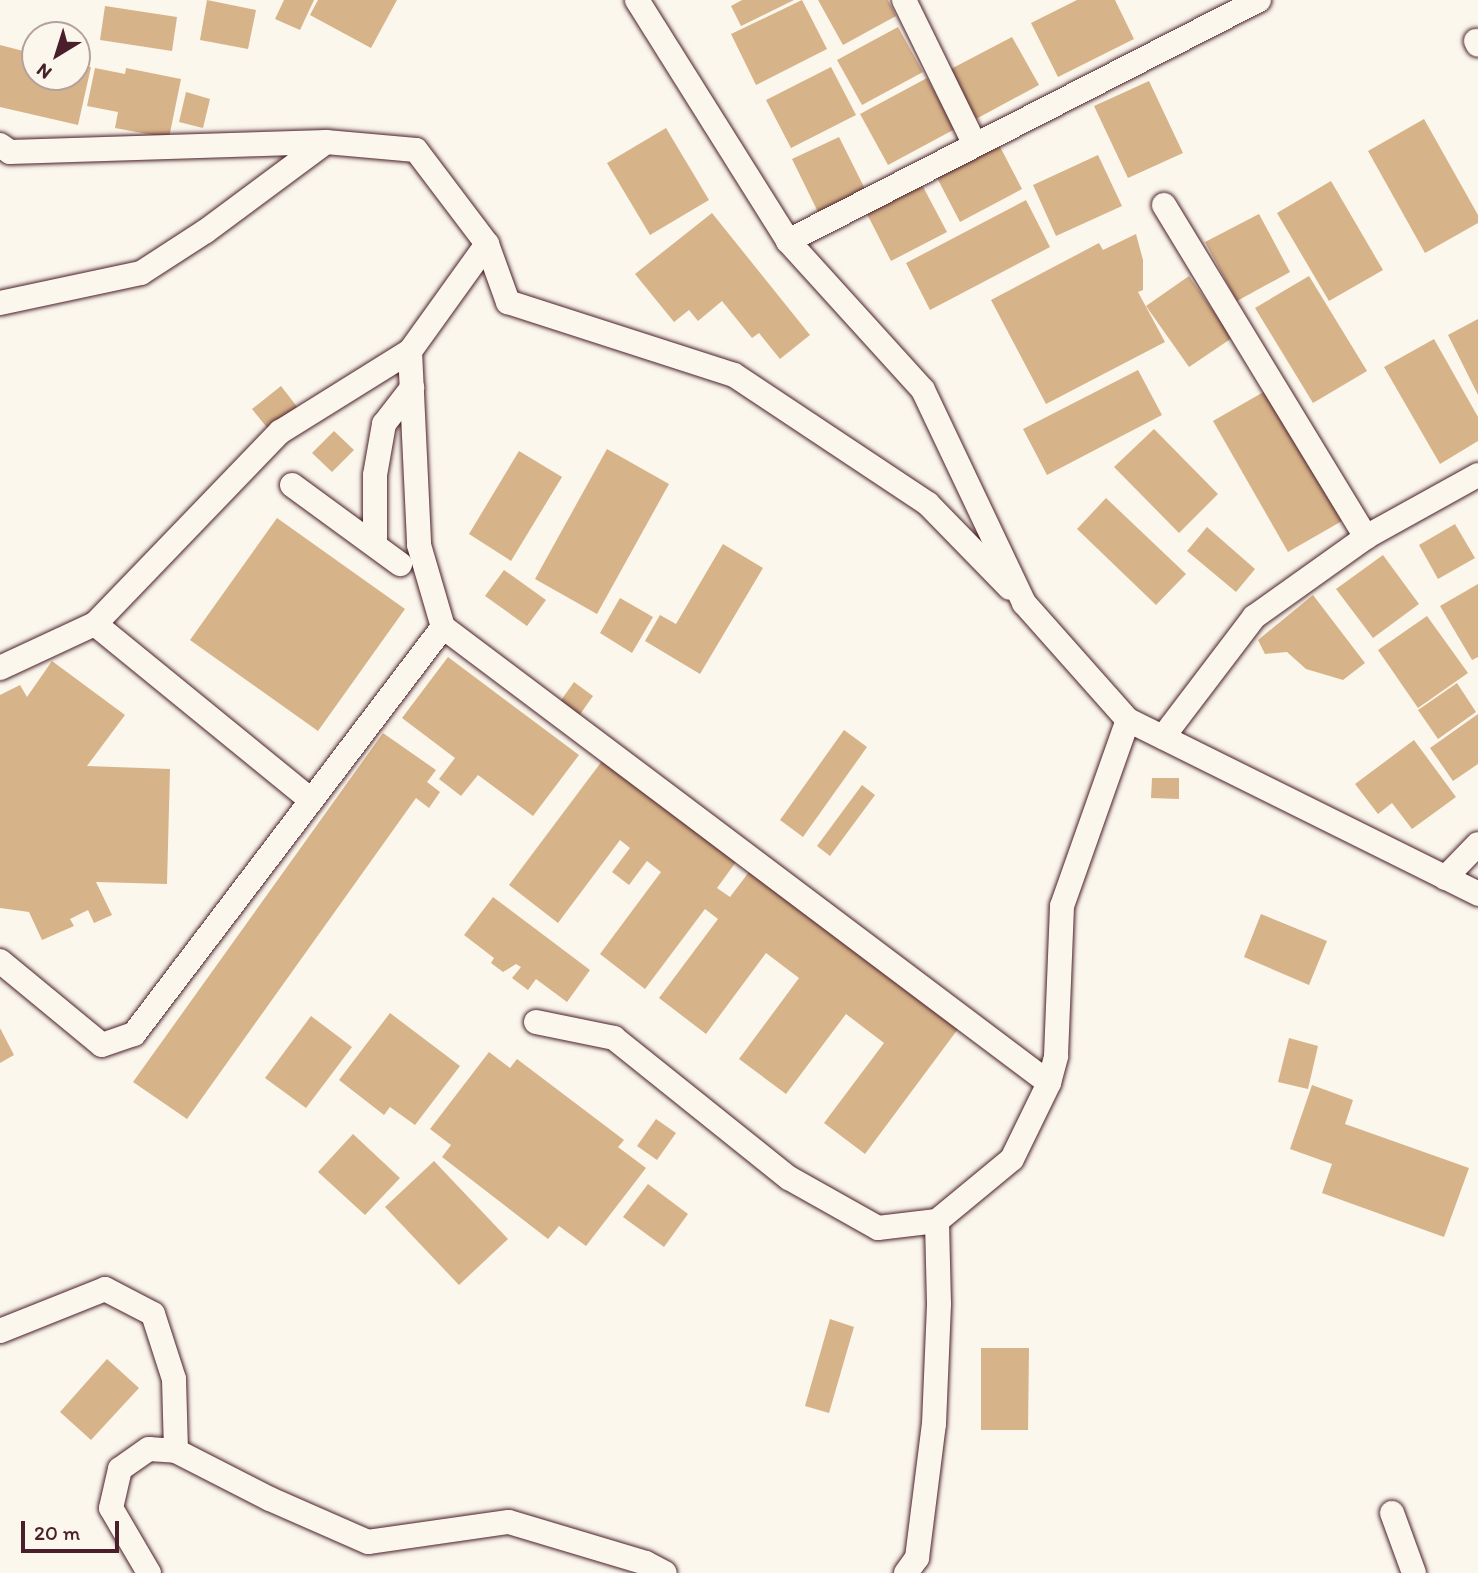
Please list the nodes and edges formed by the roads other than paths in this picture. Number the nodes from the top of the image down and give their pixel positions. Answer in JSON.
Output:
{"nodes":[{"id":1,"x":637,"y":0,"type":"edge"},
{"id":2,"x":905,"y":0,"type":"edge"},
{"id":3,"x":1259,"y":0,"type":"edge"},
{"id":4,"x":326,"y":142,"type":"junction"},
{"id":5,"x":974,"y":143,"type":"junction"},
{"id":6,"x":0,"y":145,"type":"edge"},
{"id":7,"x":1164,"y":205,"type":"dead end"},
{"id":8,"x":788,"y":241,"type":"junction"},
{"id":9,"x":487,"y":244,"type":"junction"},
{"id":10,"x":0,"y":303,"type":"edge"},
{"id":11,"x":410,"y":351,"type":"junction"},
{"id":12,"x":412,"y":388,"type":"junction"},
{"id":13,"x":1478,"y":475,"type":"edge"},
{"id":14,"x":292,"y":485,"type":"dead end"},
{"id":15,"x":1366,"y":537,"type":"junction"},
{"id":16,"x":375,"y":545,"type":"junction"},
{"id":17,"x":400,"y":564,"type":"dead end"},
{"id":18,"x":1024,"y":603,"type":"junction"},
{"id":19,"x":95,"y":624,"type":"junction"},
{"id":20,"x":443,"y":627,"type":"junction"},
{"id":21,"x":0,"y":668,"type":"edge"},
{"id":22,"x":1128,"y":719,"type":"junction"},
{"id":23,"x":1163,"y":737,"type":"junction"},
{"id":24,"x":311,"y":800,"type":"junction"},
{"id":25,"x":1478,"y":844,"type":"edge"},
{"id":26,"x":1445,"y":878,"type":"junction"},
{"id":27,"x":1478,"y":894,"type":"edge"},
{"id":28,"x":0,"y":961,"type":"edge"},
{"id":29,"x":536,"y":1022,"type":"dead end"},
{"id":30,"x":1049,"y":1083,"type":"junction"},
{"id":31,"x":937,"y":1221,"type":"junction"},
{"id":32,"x":0,"y":1331,"type":"edge"},
{"id":33,"x":176,"y":1451,"type":"junction"},
{"id":34,"x":1392,"y":1513,"type":"dead end"},
{"id":35,"x":149,"y":1573,"type":"edge"},
{"id":36,"x":665,"y":1573,"type":"edge"},
{"id":37,"x":906,"y":1573,"type":"edge"},
{"id":38,"x":1414,"y":1573,"type":"edge"}],
"edges":[{"from":1,"to":8,"type":"street"},
{"from":2,"to":5,"type":"street"},
{"from":3,"to":5,"type":"street"},
{"from":4,"to":6,"type":"street"},
{"from":4,"to":9,"type":"street"},
{"from":4,"to":10,"type":"street"},
{"from":5,"to":8,"type":"street"},
{"from":7,"to":15,"type":"street"},
{"from":8,"to":18,"type":"street"},
{"from":9,"to":11,"type":"street"},
{"from":9,"to":18,"type":"street"},
{"from":11,"to":12,"type":"street"},
{"from":11,"to":19,"type":"street"},
{"from":12,"to":16,"type":"street"},
{"from":12,"to":20,"type":"street"},
{"from":13,"to":15,"type":"street"},
{"from":14,"to":16,"type":"street"},
{"from":15,"to":23,"type":"street"},
{"from":16,"to":17,"type":"street"},
{"from":18,"to":22,"type":"street"},
{"from":19,"to":21,"type":"street"},
{"from":19,"to":24,"type":"street"},
{"from":20,"to":24,"type":"street"},
{"from":20,"to":30,"type":"street"},
{"from":22,"to":23,"type":"street"},
{"from":22,"to":30,"type":"street"},
{"from":23,"to":26,"type":"street"},
{"from":24,"to":28,"type":"street"},
{"from":25,"to":26,"type":"street"},
{"from":26,"to":27,"type":"street"},
{"from":29,"to":31,"type":"street"},
{"from":30,"to":31,"type":"street"},
{"from":31,"to":37,"type":"street"},
{"from":32,"to":33,"type":"street"},
{"from":33,"to":35,"type":"street"},
{"from":33,"to":36,"type":"street"},
{"from":34,"to":38,"type":"street"}]}
